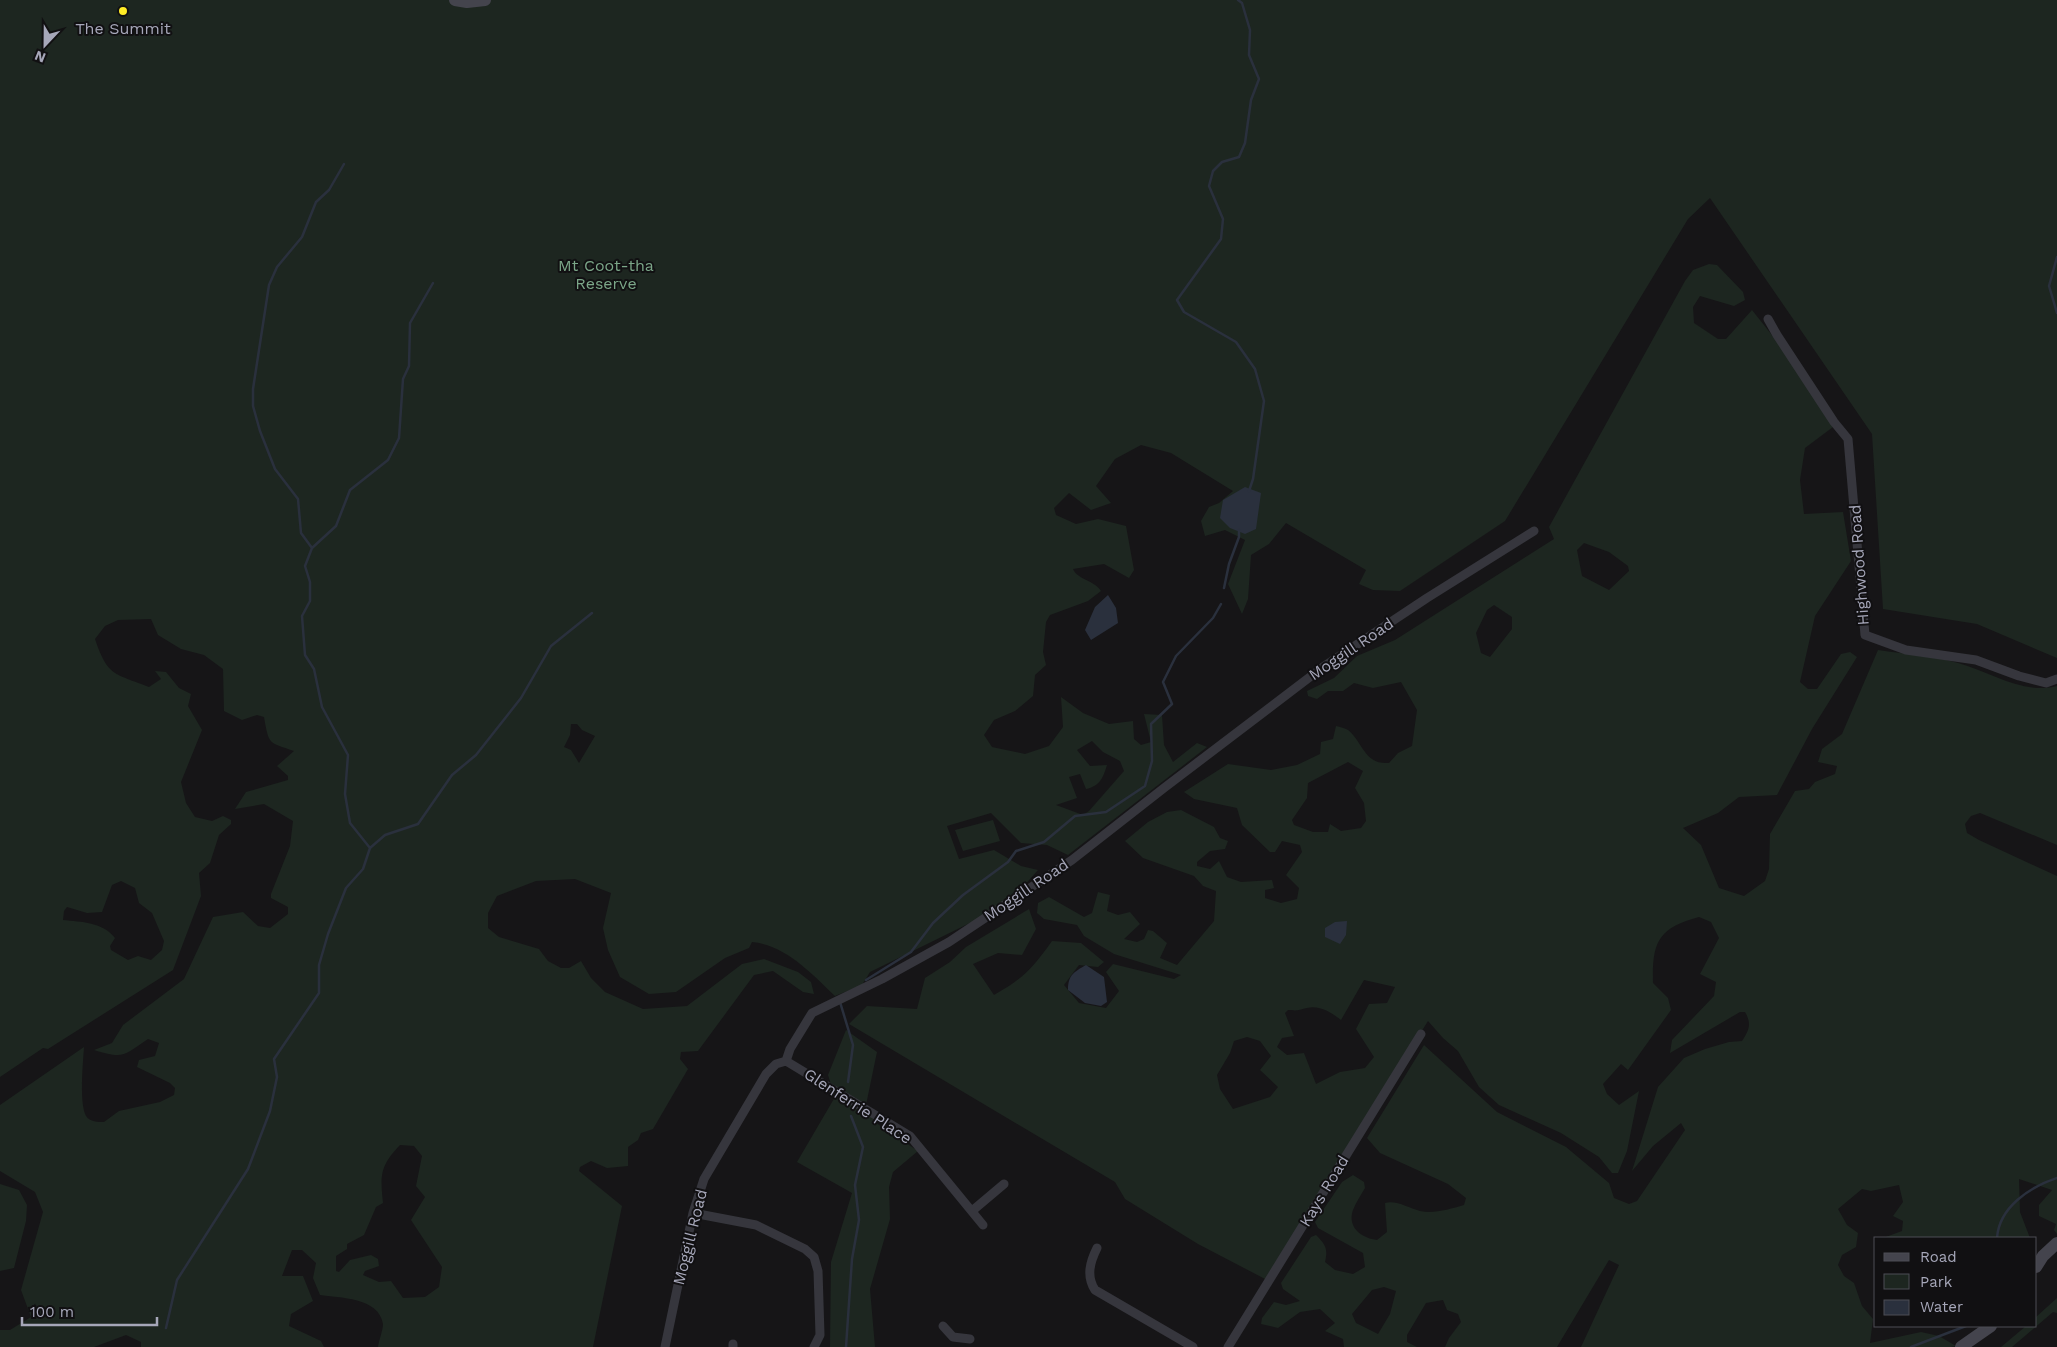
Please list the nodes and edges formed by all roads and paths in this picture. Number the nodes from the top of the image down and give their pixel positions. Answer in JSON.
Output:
{"nodes":[{"id":1,"x":455,"y":0,"type":"edge"},
{"id":2,"x":486,"y":0,"type":"edge"},
{"id":3,"x":1768,"y":319,"type":"dead end"},
{"id":4,"x":1534,"y":531,"type":"dead end"},
{"id":5,"x":2057,"y":679,"type":"edge"},
{"id":6,"x":1421,"y":1034,"type":"dead end"},
{"id":7,"x":786,"y":1061,"type":"junction"},
{"id":8,"x":1004,"y":1184,"type":"dead end"},
{"id":9,"x":972,"y":1211,"type":"junction"},
{"id":10,"x":692,"y":1213,"type":"junction"},
{"id":11,"x":983,"y":1225,"type":"dead end"},
{"id":12,"x":2057,"y":1242,"type":"edge"},
{"id":13,"x":1097,"y":1248,"type":"dead end"},
{"id":14,"x":2037,"y":1266,"type":"edge"},
{"id":15,"x":943,"y":1326,"type":"dead end"},
{"id":16,"x":1990,"y":1327,"type":"edge"},
{"id":17,"x":953,"y":1337,"type":"junction"},
{"id":18,"x":970,"y":1339,"type":"dead end"},
{"id":19,"x":665,"y":1347,"type":"edge"},
{"id":20,"x":814,"y":1347,"type":"edge"},
{"id":21,"x":951,"y":1347,"type":"edge"},
{"id":22,"x":1193,"y":1347,"type":"edge"},
{"id":23,"x":1228,"y":1347,"type":"edge"},
{"id":24,"x":1961,"y":1347,"type":"edge"}],
"edges":[{"from":1,"to":2,"type":"main road"},
{"from":3,"to":5,"type":"street","name":"Highwood Road"},
{"from":4,"to":7,"type":"street","name":"Moggill Road"},
{"from":6,"to":23,"type":"street","name":"Kays Road"},
{"from":7,"to":9,"type":"street","name":"Glenferrie Place"},
{"from":7,"to":10,"type":"street","name":"Moggill Road"},
{"from":8,"to":9,"type":"street"},
{"from":9,"to":11,"type":"street","name":"Glenferrie Place"},
{"from":10,"to":19,"type":"street","name":"Moggill Road"},
{"from":10,"to":20,"type":"street"},
{"from":12,"to":14,"type":"main road"},
{"from":13,"to":22,"type":"street"},
{"from":15,"to":17,"type":"street"},
{"from":16,"to":24,"type":"main road"},
{"from":17,"to":18,"type":"street"},
{"from":17,"to":21,"type":"street"}]}
